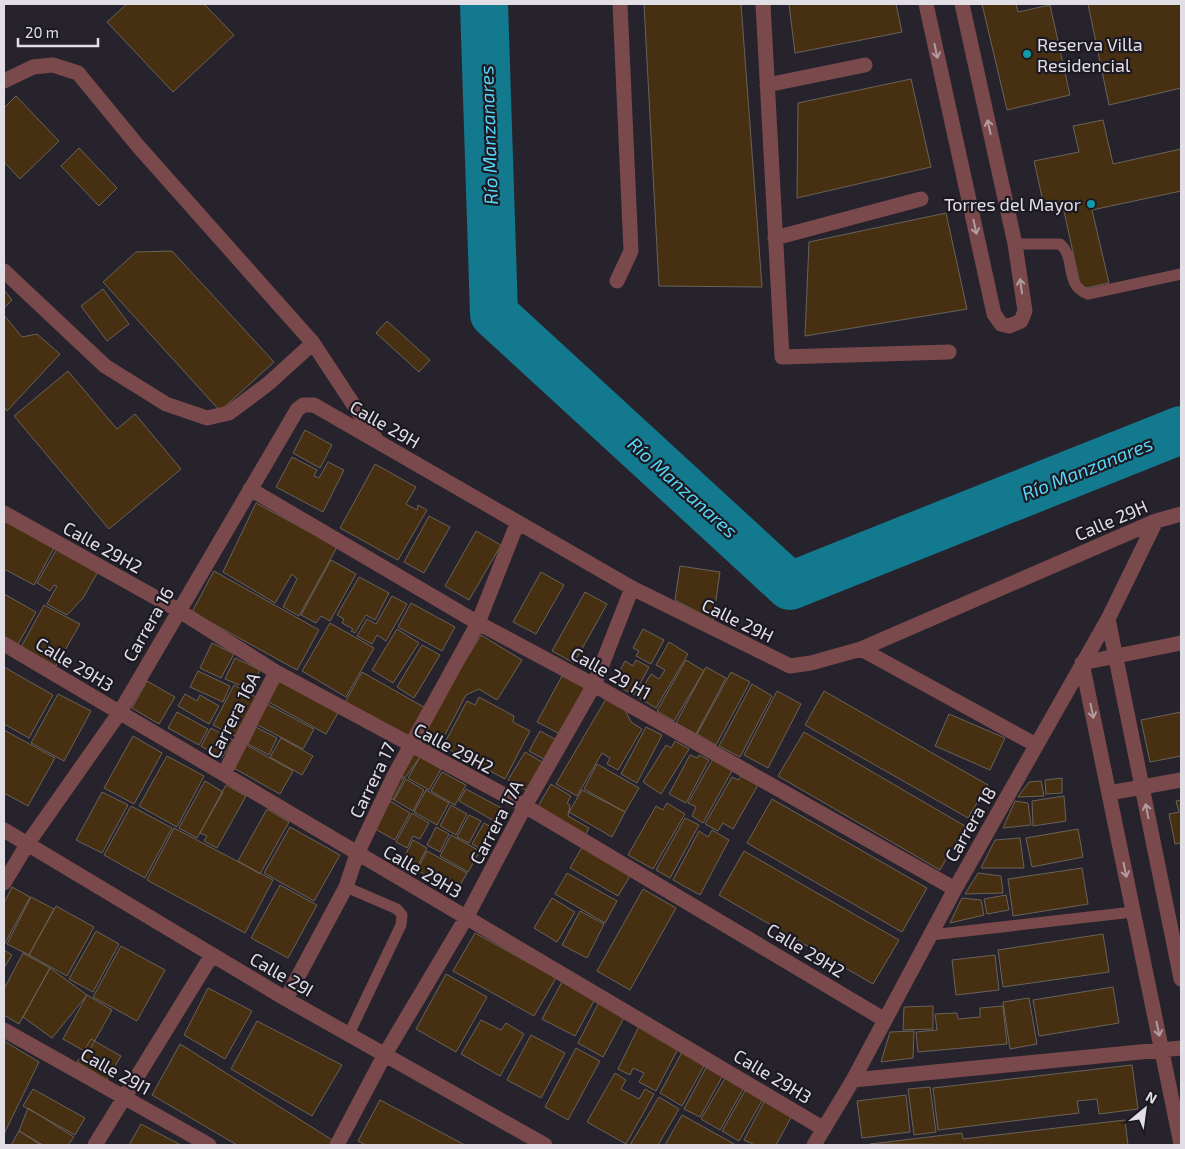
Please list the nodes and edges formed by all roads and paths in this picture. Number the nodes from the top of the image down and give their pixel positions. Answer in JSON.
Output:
{"nodes":[{"id":1,"x":620,"y":4,"type":"edge"},
{"id":2,"x":763,"y":4,"type":"edge"},
{"id":3,"x":926,"y":4,"type":"edge"},
{"id":4,"x":962,"y":4,"type":"edge"},
{"id":5,"x":865,"y":65,"type":"dead end"},
{"id":6,"x":4,"y":80,"type":"edge"},
{"id":7,"x":767,"y":85,"type":"junction"},
{"id":8,"x":921,"y":200,"type":"dead end"},
{"id":9,"x":775,"y":238,"type":"junction"},
{"id":10,"x":1015,"y":244,"type":"junction"},
{"id":11,"x":4,"y":271,"type":"edge"},
{"id":12,"x":1181,"y":274,"type":"edge"},
{"id":13,"x":617,"y":281,"type":"dead end"},
{"id":14,"x":313,"y":344,"type":"junction"},
{"id":15,"x":949,"y":352,"type":"dead end"},
{"id":16,"x":303,"y":405,"type":"joint"},
{"id":17,"x":377,"y":441,"type":"junction"},
{"id":18,"x":250,"y":488,"type":"junction"},
{"id":19,"x":4,"y":513,"type":"edge"},
{"id":20,"x":1181,"y":514,"type":"edge"},
{"id":21,"x":1156,"y":521,"type":"junction"},
{"id":22,"x":517,"y":524,"type":"junction"},
{"id":23,"x":632,"y":588,"type":"junction"},
{"id":24,"x":178,"y":610,"type":"junction"},
{"id":25,"x":1108,"y":619,"type":"junction"},
{"id":26,"x":478,"y":624,"type":"junction"},
{"id":27,"x":1181,"y":643,"type":"edge"},
{"id":28,"x":4,"y":644,"type":"edge"},
{"id":29,"x":861,"y":649,"type":"junction"},
{"id":30,"x":1117,"y":656,"type":"junction"},
{"id":31,"x":1082,"y":663,"type":"junction"},
{"id":32,"x":276,"y":672,"type":"junction"},
{"id":33,"x":594,"y":685,"type":"junction"},
{"id":34,"x":120,"y":712,"type":"junction"},
{"id":35,"x":1036,"y":745,"type":"junction"},
{"id":36,"x":410,"y":746,"type":"junction"},
{"id":37,"x":224,"y":774,"type":"junction"},
{"id":38,"x":1181,"y":780,"type":"edge"},
{"id":39,"x":1142,"y":788,"type":"junction"},
{"id":40,"x":1109,"y":793,"type":"junction"},
{"id":41,"x":525,"y":806,"type":"junction"},
{"id":42,"x":4,"y":830,"type":"edge"},
{"id":43,"x":28,"y":843,"type":"junction"},
{"id":44,"x":357,"y":854,"type":"junction"},
{"id":45,"x":4,"y":883,"type":"edge"},
{"id":46,"x":346,"y":887,"type":"junction"},
{"id":47,"x":955,"y":889,"type":"junction"},
{"id":48,"x":1133,"y":912,"type":"junction"},
{"id":49,"x":466,"y":918,"type":"junction"},
{"id":50,"x":1176,"y":932,"type":"edge"},
{"id":51,"x":931,"y":935,"type":"junction"},
{"id":52,"x":212,"y":955,"type":"junction"},
{"id":53,"x":1181,"y":979,"type":"edge"},
{"id":54,"x":286,"y":999,"type":"junction"},
{"id":55,"x":885,"y":1020,"type":"junction"},
{"id":56,"x":4,"y":1030,"type":"edge"},
{"id":57,"x":349,"y":1034,"type":"junction"},
{"id":58,"x":1181,"y":1048,"type":"edge"},
{"id":59,"x":1162,"y":1051,"type":"junction"},
{"id":60,"x":384,"y":1056,"type":"junction"},
{"id":61,"x":852,"y":1080,"type":"junction"},
{"id":62,"x":124,"y":1098,"type":"junction"},
{"id":63,"x":824,"y":1128,"type":"junction"},
{"id":64,"x":1181,"y":1144,"type":"edge"},
{"id":65,"x":95,"y":1145,"type":"edge"},
{"id":66,"x":209,"y":1145,"type":"edge"},
{"id":67,"x":337,"y":1145,"type":"edge"},
{"id":68,"x":545,"y":1145,"type":"edge"},
{"id":69,"x":814,"y":1145,"type":"edge"}],
"edges":[{"from":1,"to":13,"type":"street"},
{"from":2,"to":7,"type":"street"},
{"from":3,"to":10,"type":"street","one_way":true},
{"from":10,"to":4,"type":"street","one_way":true},
{"from":5,"to":7,"type":"street"},
{"from":6,"to":14,"type":"street"},
{"from":7,"to":9,"type":"street"},
{"from":8,"to":9,"type":"street"},
{"from":9,"to":15,"type":"street"},
{"from":10,"to":12,"type":"lane"},
{"from":11,"to":14,"type":"street"},
{"from":14,"to":17,"type":"street"},
{"from":16,"to":17,"type":"street","name":"Calle 29H"},
{"from":16,"to":18,"type":"street","name":"Carrera 16"},
{"from":17,"to":22,"type":"street","name":"Calle 29H"},
{"from":18,"to":24,"type":"street","name":"Carrera 16"},
{"from":18,"to":26,"type":"street","name":"Calle 29 H1"},
{"from":19,"to":24,"type":"street","name":"Calle 29H2"},
{"from":20,"to":21,"type":"street","name":"Calle 29H"},
{"from":21,"to":25,"type":"street","name":"Carrera 18"},
{"from":21,"to":29,"type":"street","name":"Calle 29H"},
{"from":22,"to":23,"type":"street","name":"Calle 29H"},
{"from":22,"to":26,"type":"street","name":"Carrera 17"},
{"from":23,"to":29,"type":"street","name":"Calle 29H"},
{"from":23,"to":33,"type":"street","name":"Carrera 17A"},
{"from":24,"to":32,"type":"street","name":"Calle 29H2"},
{"from":24,"to":34,"type":"street","name":"Carrera 16"},
{"from":25,"to":30,"type":"street"},
{"from":25,"to":31,"type":"street","name":"Carrera 18"},
{"from":26,"to":33,"type":"street","name":"Calle 29 H1"},
{"from":26,"to":36,"type":"street","name":"Carrera 17"},
{"from":27,"to":30,"type":"street"},
{"from":28,"to":34,"type":"street","name":"Calle 29H3"},
{"from":29,"to":35,"type":"street"},
{"from":30,"to":31,"type":"street"},
{"from":30,"to":39,"type":"street"},
{"from":31,"to":35,"type":"street","name":"Carrera 18"},
{"from":31,"to":40,"type":"street","one_way":true},
{"from":32,"to":36,"type":"street","name":"Calle 29H2"},
{"from":32,"to":37,"type":"street","name":"Carrera 16A"},
{"from":33,"to":41,"type":"street","name":"Carrera 17A"},
{"from":33,"to":47,"type":"street","name":"Calle 29 H1"},
{"from":34,"to":37,"type":"street","name":"Calle 29H3"},
{"from":34,"to":43,"type":"street","name":"Carrera 16"},
{"from":35,"to":47,"type":"street","name":"Carrera 18"},
{"from":36,"to":41,"type":"street","name":"Calle 29H2"},
{"from":36,"to":44,"type":"street","name":"Carrera 17"},
{"from":37,"to":44,"type":"street","name":"Calle 29H3"},
{"from":38,"to":39,"type":"street"},
{"from":39,"to":40,"type":"street"},
{"from":50,"to":39,"type":"street","one_way":true},
{"from":40,"to":48,"type":"street","one_way":true},
{"from":41,"to":49,"type":"street","name":"Carrera 17A"},
{"from":41,"to":55,"type":"street","name":"Calle 29H2"},
{"from":42,"to":43,"type":"street","name":"Calle 29I"},
{"from":43,"to":45,"type":"street","name":"Carrera 16"},
{"from":43,"to":52,"type":"street","name":"Calle 29I"},
{"from":44,"to":46,"type":"street","name":"Carrera 17"},
{"from":44,"to":49,"type":"street","name":"Calle 29H3"},
{"from":46,"to":54,"type":"street","name":"Carrera 17"},
{"from":46,"to":57,"type":"lane"},
{"from":47,"to":51,"type":"street","name":"Carrera 18"},
{"from":48,"to":51,"type":"lane"},
{"from":48,"to":59,"type":"street","one_way":true},
{"from":49,"to":60,"type":"street","name":"Carrera 17A"},
{"from":49,"to":63,"type":"street","name":"Calle 29H3"},
{"from":50,"to":53,"type":"street"},
{"from":51,"to":55,"type":"street","name":"Carrera 18"},
{"from":52,"to":54,"type":"street","name":"Calle 29I"},
{"from":52,"to":62,"type":"street"},
{"from":54,"to":57,"type":"street","name":"Calle 29I"},
{"from":55,"to":61,"type":"street","name":"Carrera 18"},
{"from":56,"to":62,"type":"street","name":"Calle 29I1"},
{"from":57,"to":60,"type":"street","name":"Calle 29I"},
{"from":58,"to":59,"type":"street"},
{"from":59,"to":61,"type":"street"},
{"from":59,"to":64,"type":"street"},
{"from":60,"to":67,"type":"street","name":"Carrera 17A"},
{"from":60,"to":68,"type":"street","name":"Calle 29I"},
{"from":61,"to":63,"type":"street","name":"Carrera 18"},
{"from":62,"to":65,"type":"street"},
{"from":62,"to":66,"type":"street","name":"Calle 29I1"},
{"from":63,"to":69,"type":"street","name":"Carrera 18"}]}
